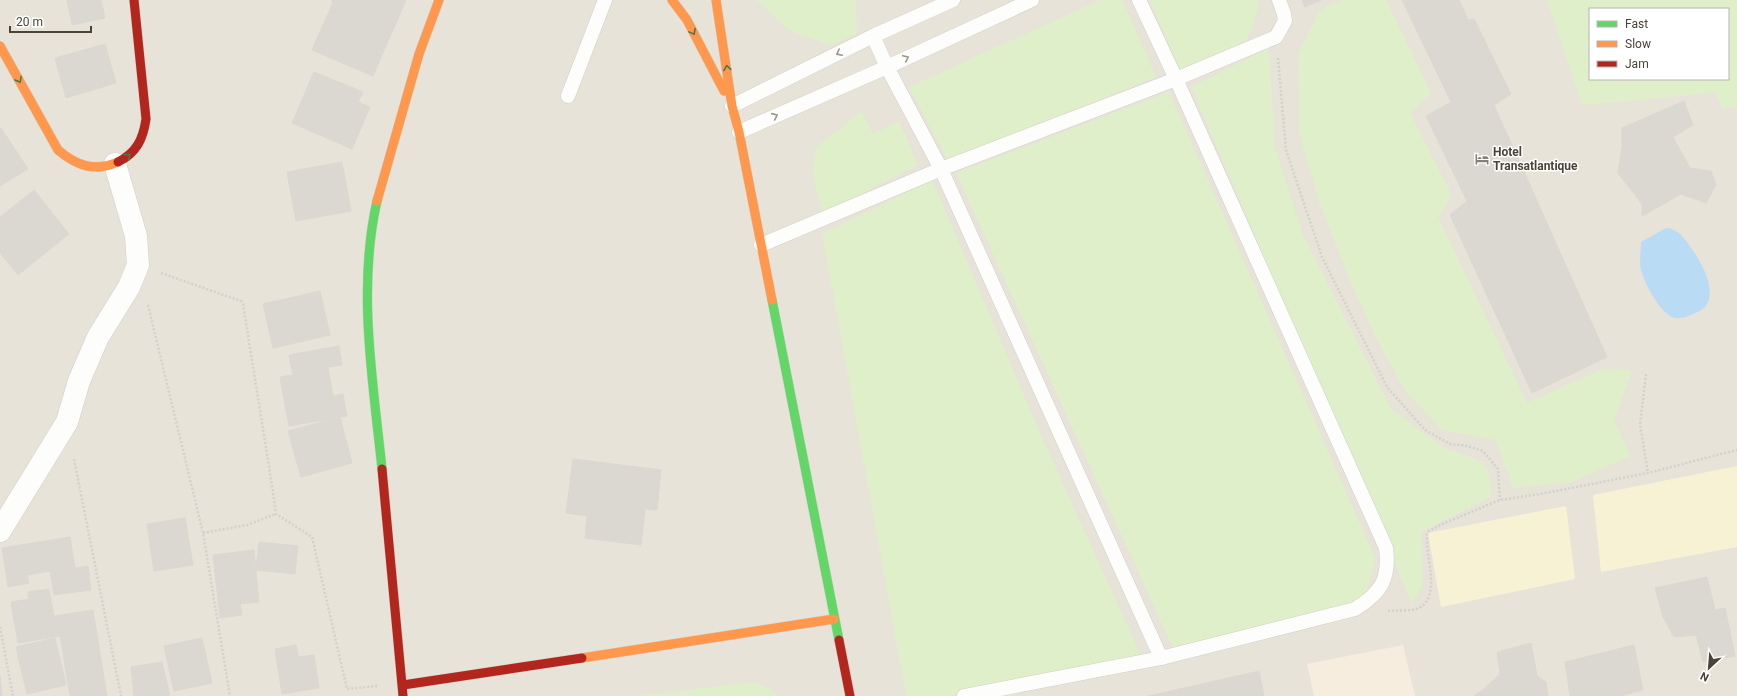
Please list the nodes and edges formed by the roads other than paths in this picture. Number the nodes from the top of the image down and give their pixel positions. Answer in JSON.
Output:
{"nodes":[{"id":1,"x":134,"y":0,"type":"edge"},
{"id":2,"x":439,"y":0,"type":"edge"},
{"id":3,"x":605,"y":0,"type":"edge"},
{"id":4,"x":672,"y":0,"type":"edge"},
{"id":5,"x":716,"y":0,"type":"edge"},
{"id":6,"x":952,"y":0,"type":"edge"},
{"id":7,"x":1032,"y":0,"type":"edge"},
{"id":8,"x":1139,"y":0,"type":"edge"},
{"id":9,"x":1278,"y":0,"type":"edge"},
{"id":10,"x":874,"y":36,"type":"junction"},
{"id":11,"x":0,"y":46,"type":"edge"},
{"id":12,"x":887,"y":67,"type":"junction"},
{"id":13,"x":1176,"y":79,"type":"junction"},
{"id":14,"x":568,"y":96,"type":"dead end"},
{"id":15,"x":732,"y":106,"type":"junction"},
{"id":16,"x":739,"y":132,"type":"junction"},
{"id":17,"x":115,"y":164,"type":"junction"},
{"id":18,"x":941,"y":169,"type":"junction"},
{"id":19,"x":761,"y":245,"type":"junction"},
{"id":20,"x":0,"y":531,"type":"edge"},
{"id":21,"x":834,"y":619,"type":"junction"},
{"id":22,"x":1161,"y":658,"type":"junction"},
{"id":23,"x":402,"y":685,"type":"junction"},
{"id":24,"x":403,"y":696,"type":"edge"},
{"id":25,"x":850,"y":696,"type":"edge"},
{"id":26,"x":964,"y":696,"type":"edge"}],
"edges":[{"from":17,"to":1,"type":"main road","one_way":true},
{"from":2,"to":23,"type":"main road"},
{"from":3,"to":14,"type":"lane"},
{"from":4,"to":15,"type":"main road","one_way":true},
{"from":15,"to":5,"type":"main road","one_way":true},
{"from":6,"to":10,"type":"lane"},
{"from":12,"to":7,"type":"lane","one_way":true},
{"from":8,"to":13,"type":"lane"},
{"from":9,"to":13,"type":"lane"},
{"from":10,"to":12,"type":"lane"},
{"from":10,"to":15,"type":"lane","one_way":true},
{"from":11,"to":17,"type":"main road","one_way":true},
{"from":16,"to":12,"type":"lane","one_way":true},
{"from":12,"to":18,"type":"lane"},
{"from":13,"to":18,"type":"lane"},
{"from":13,"to":22,"type":"lane"},
{"from":15,"to":16,"type":"main road"},
{"from":16,"to":19,"type":"main road"},
{"from":17,"to":20,"type":"street"},
{"from":18,"to":19,"type":"lane"},
{"from":18,"to":22,"type":"lane"},
{"from":19,"to":21,"type":"main road"},
{"from":21,"to":23,"type":"main road"},
{"from":21,"to":25,"type":"main road"},
{"from":22,"to":26,"type":"lane"},
{"from":23,"to":24,"type":"main road"}]}
